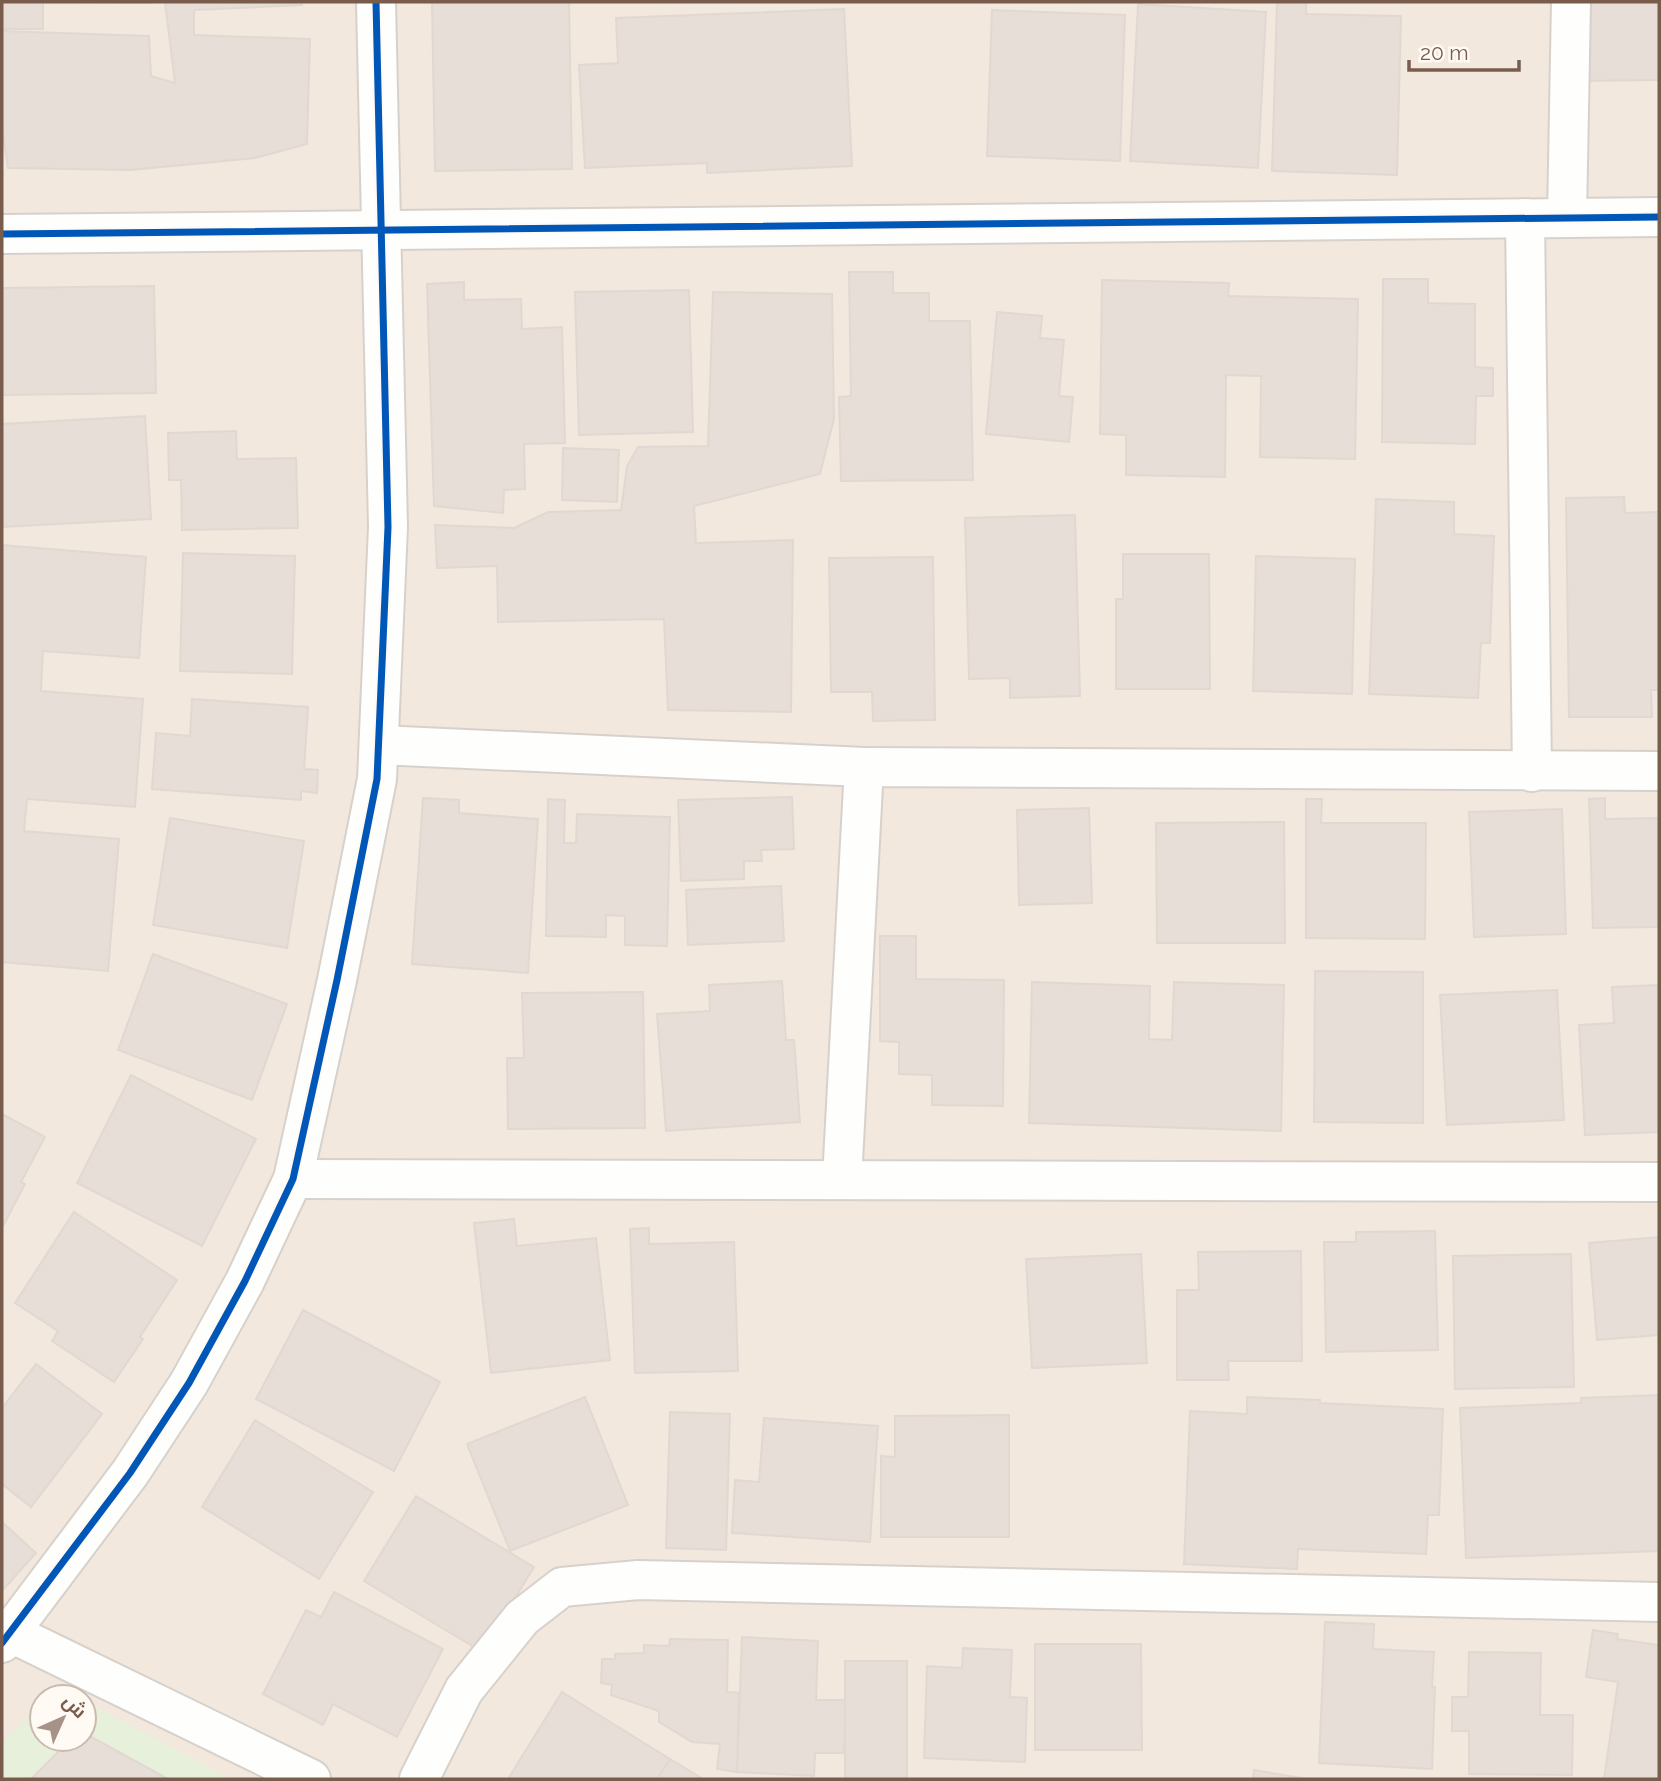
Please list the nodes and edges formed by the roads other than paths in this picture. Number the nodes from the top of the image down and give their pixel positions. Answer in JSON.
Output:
{"nodes":[{"id":1,"x":376,"y":2,"type":"edge"},
{"id":2,"x":1571,"y":2,"type":"edge"},
{"id":3,"x":1659,"y":217,"type":"edge"},
{"id":4,"x":1525,"y":218,"type":"junction"},
{"id":5,"x":1567,"y":218,"type":"junction"},
{"id":6,"x":381,"y":230,"type":"junction"},
{"id":7,"x":2,"y":234,"type":"edge"},
{"id":8,"x":379,"y":745,"type":"junction"},
{"id":9,"x":864,"y":767,"type":"junction"},
{"id":10,"x":1659,"y":771,"type":"edge"},
{"id":11,"x":1532,"y":772,"type":"junction"},
{"id":12,"x":293,"y":1180,"type":"junction"},
{"id":13,"x":842,"y":1180,"type":"junction"},
{"id":14,"x":1659,"y":1182,"type":"edge"},
{"id":15,"x":1659,"y":1602,"type":"edge"},
{"id":16,"x":7,"y":1638,"type":"edge"},
{"id":17,"x":311,"y":1779,"type":"edge"},
{"id":18,"x":419,"y":1779,"type":"edge"}],
"edges":[{"from":1,"to":6,"type":"street"},
{"from":2,"to":5,"type":"street"},
{"from":3,"to":5,"type":"street"},
{"from":4,"to":5,"type":"street"},
{"from":4,"to":6,"type":"street"},
{"from":4,"to":11,"type":"street"},
{"from":6,"to":7,"type":"street"},
{"from":6,"to":8,"type":"street"},
{"from":8,"to":9,"type":"street"},
{"from":8,"to":12,"type":"street"},
{"from":9,"to":11,"type":"street"},
{"from":9,"to":13,"type":"street"},
{"from":10,"to":11,"type":"street"},
{"from":12,"to":13,"type":"street"},
{"from":12,"to":16,"type":"street"},
{"from":13,"to":14,"type":"street"},
{"from":15,"to":18,"type":"street"},
{"from":16,"to":17,"type":"street"}]}
